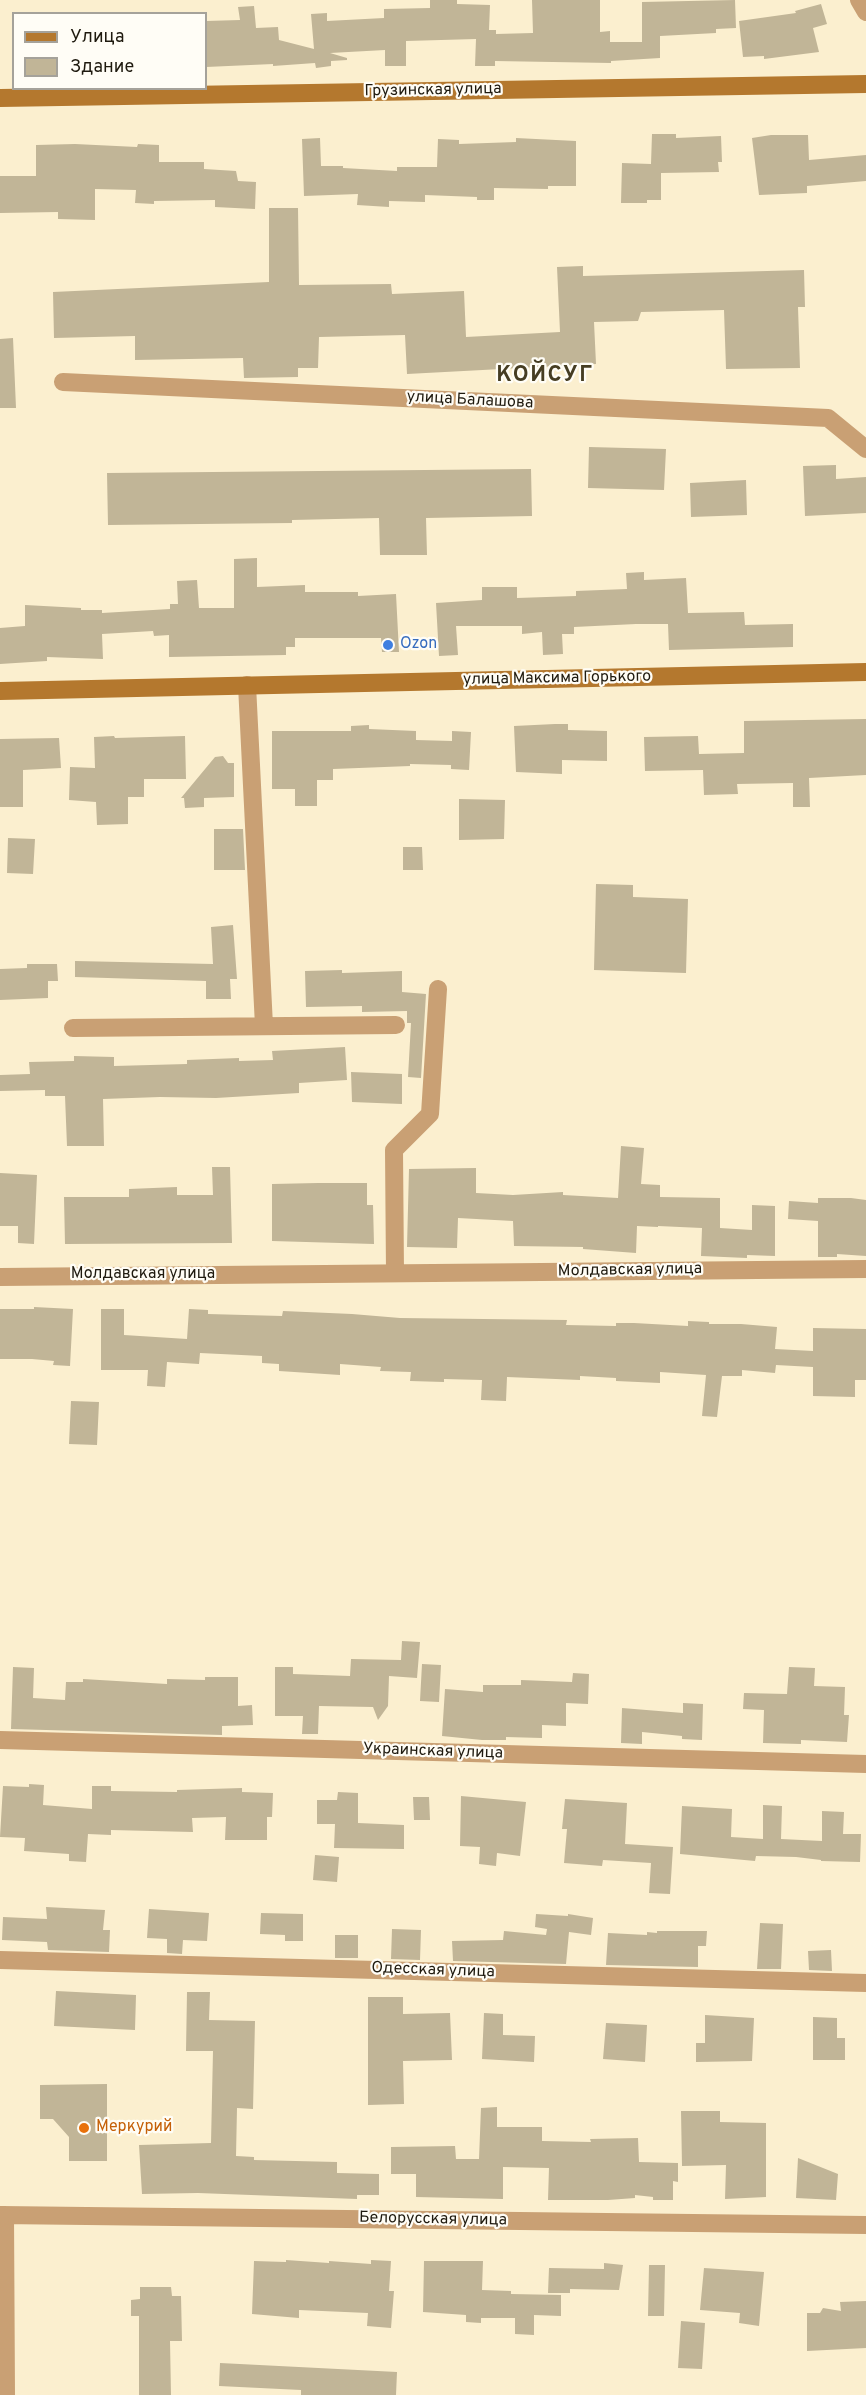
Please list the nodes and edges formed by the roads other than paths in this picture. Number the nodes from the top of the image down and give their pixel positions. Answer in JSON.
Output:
{"nodes":[{"id":1,"x":859,"y":0,"type":"edge"},
{"id":2,"x":866,"y":12,"type":"edge"},
{"id":3,"x":866,"y":84,"type":"edge"},
{"id":4,"x":0,"y":98,"type":"edge"},
{"id":5,"x":63,"y":382,"type":"dead end"},
{"id":6,"x":866,"y":448,"type":"edge"},
{"id":7,"x":866,"y":672,"type":"edge"},
{"id":8,"x":247,"y":685,"type":"junction"},
{"id":9,"x":0,"y":691,"type":"edge"},
{"id":10,"x":438,"y":989,"type":"dead end"},
{"id":11,"x":396,"y":1025,"type":"dead end"},
{"id":12,"x":264,"y":1026,"type":"junction"},
{"id":13,"x":73,"y":1028,"type":"dead end"},
{"id":14,"x":866,"y":1269,"type":"edge"},
{"id":15,"x":395,"y":1273,"type":"junction"},
{"id":16,"x":0,"y":1277,"type":"edge"},
{"id":17,"x":0,"y":1740,"type":"edge"},
{"id":18,"x":866,"y":1764,"type":"edge"},
{"id":19,"x":0,"y":1960,"type":"edge"},
{"id":20,"x":866,"y":1983,"type":"edge"},
{"id":21,"x":2,"y":2215,"type":"edge"},
{"id":22,"x":866,"y":2225,"type":"edge"},
{"id":23,"x":6,"y":2395,"type":"edge"}],
"edges":[{"from":1,"to":2,"type":"street"},
{"from":3,"to":4,"type":"main road","name":"Грузинская улица"},
{"from":5,"to":6,"type":"street","name":"улица Балашова"},
{"from":7,"to":8,"type":"main road","name":"улица Максима Горького"},
{"from":8,"to":9,"type":"main road","name":"улица Максима Горького"},
{"from":8,"to":12,"type":"street"},
{"from":10,"to":15,"type":"street"},
{"from":11,"to":12,"type":"street"},
{"from":12,"to":13,"type":"street"},
{"from":14,"to":15,"type":"street","name":"Молдавская улица"},
{"from":15,"to":16,"type":"street","name":"Молдавская улица"},
{"from":17,"to":18,"type":"street","name":"Украинская улица"},
{"from":19,"to":20,"type":"street","name":"Одесская улица"},
{"from":21,"to":22,"type":"street","name":"Белорусская улица"},
{"from":21,"to":23,"type":"street"}]}
